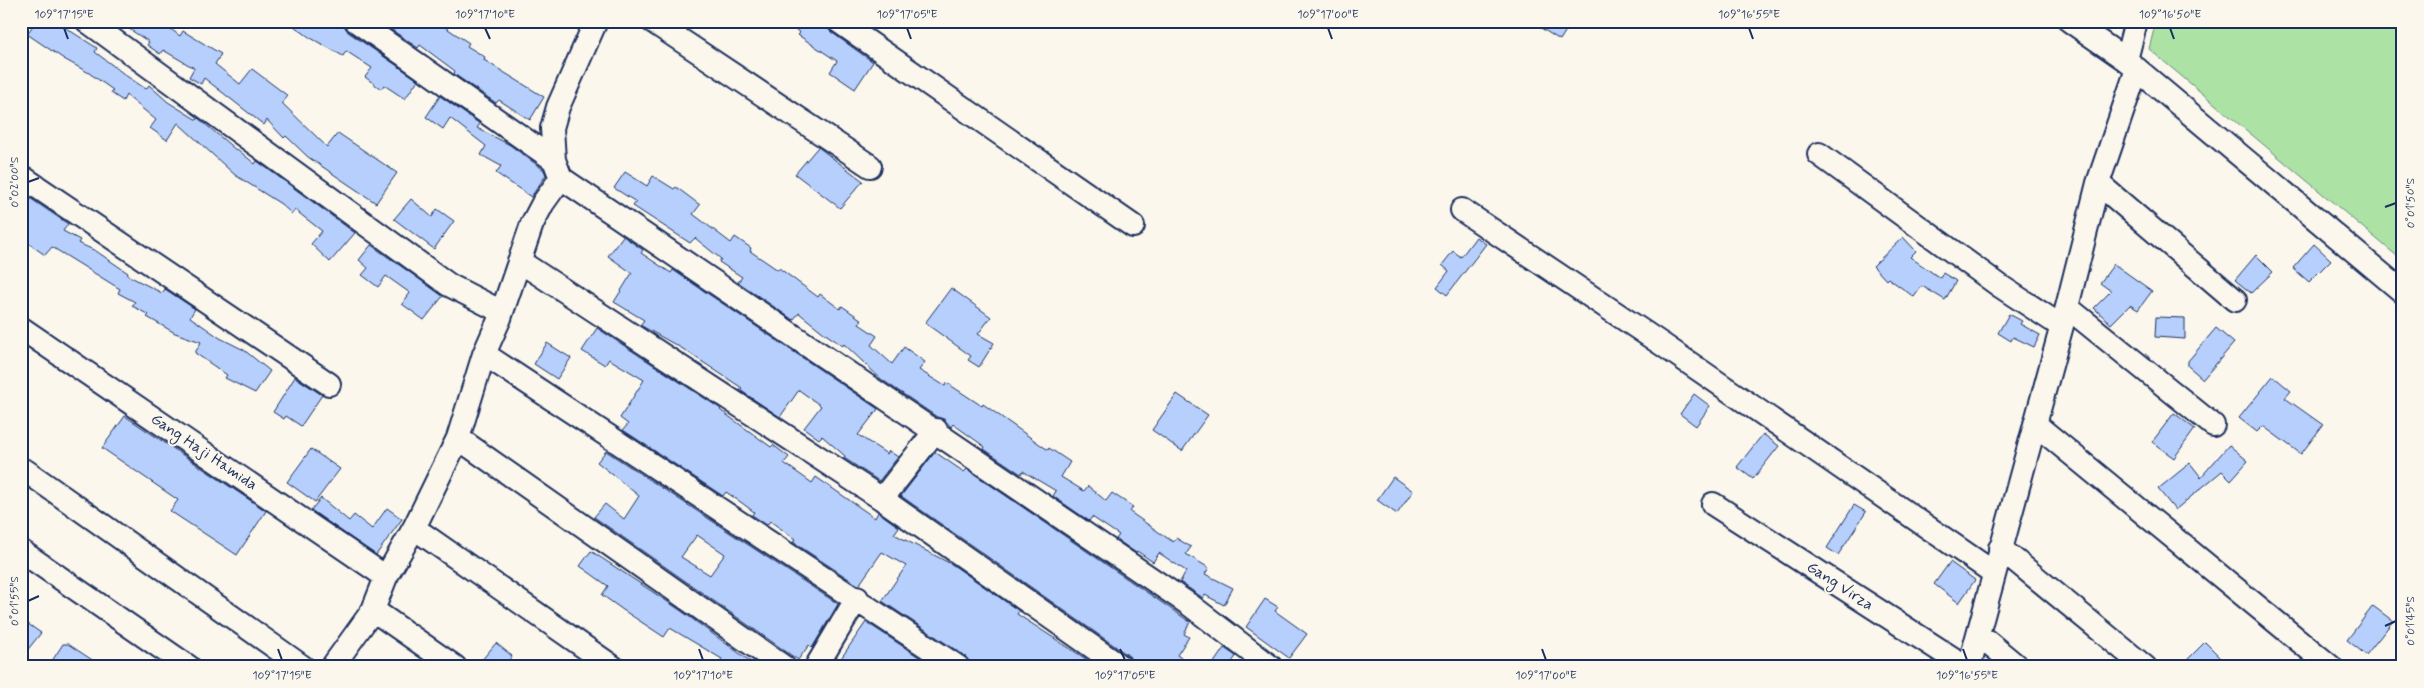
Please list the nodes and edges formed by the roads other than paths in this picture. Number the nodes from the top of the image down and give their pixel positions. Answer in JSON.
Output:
{"nodes":[{"id":1,"x":87,"y":21,"type":"edge"},
{"id":2,"x":356,"y":21,"type":"edge"},
{"id":3,"x":596,"y":21,"type":"edge"},
{"id":4,"x":652,"y":21,"type":"edge"},
{"id":5,"x":838,"y":21,"type":"edge"},
{"id":6,"x":2070,"y":21,"type":"edge"},
{"id":7,"x":2136,"y":21,"type":"edge"},
{"id":8,"x":2132,"y":64,"type":"junction"},
{"id":9,"x":1819,"y":154,"type":"dead end"},
{"id":10,"x":870,"y":166,"type":"dead end"},
{"id":11,"x":558,"y":169,"type":"junction"},
{"id":12,"x":21,"y":176,"type":"edge"},
{"id":13,"x":2098,"y":183,"type":"junction"},
{"id":14,"x":1462,"y":210,"type":"dead end"},
{"id":15,"x":1133,"y":226,"type":"dead end"},
{"id":16,"x":519,"y":261,"type":"junction"},
{"id":17,"x":2403,"y":292,"type":"edge"},
{"id":18,"x":2235,"y":300,"type":"dead end"},
{"id":19,"x":502,"y":312,"type":"junction"},
{"id":20,"x":2064,"y":317,"type":"junction"},
{"id":21,"x":21,"y":328,"type":"edge"},
{"id":22,"x":484,"y":354,"type":"junction"},
{"id":23,"x":329,"y":384,"type":"dead end"},
{"id":24,"x":2035,"y":424,"type":"junction"},
{"id":25,"x":2213,"y":425,"type":"dead end"},
{"id":26,"x":936,"y":430,"type":"junction"},
{"id":27,"x":458,"y":438,"type":"junction"},
{"id":28,"x":26,"y":471,"type":"dead end"},
{"id":29,"x":882,"y":499,"type":"junction"},
{"id":30,"x":1713,"y":504,"type":"dead end"},
{"id":31,"x":414,"y":528,"type":"junction"},
{"id":32,"x":2000,"y":548,"type":"junction"},
{"id":33,"x":21,"y":551,"type":"edge"},
{"id":34,"x":1994,"y":573,"type":"junction"},
{"id":35,"x":386,"y":577,"type":"junction"},
{"id":36,"x":857,"y":598,"type":"junction"},
{"id":37,"x":373,"y":610,"type":"junction"},
{"id":38,"x":1978,"y":634,"type":"junction"},
{"id":39,"x":189,"y":667,"type":"edge"},
{"id":40,"x":303,"y":667,"type":"edge"},
{"id":41,"x":332,"y":667,"type":"edge"},
{"id":42,"x":455,"y":667,"type":"edge"},
{"id":43,"x":613,"y":667,"type":"edge"},
{"id":44,"x":784,"y":667,"type":"edge"},
{"id":45,"x":816,"y":667,"type":"edge"},
{"id":46,"x":958,"y":667,"type":"edge"},
{"id":47,"x":1121,"y":667,"type":"edge"},
{"id":48,"x":1271,"y":667,"type":"edge"},
{"id":49,"x":1967,"y":667,"type":"edge"},
{"id":50,"x":2018,"y":667,"type":"edge"},
{"id":51,"x":2146,"y":667,"type":"edge"},
{"id":52,"x":2331,"y":667,"type":"edge"}],
"edges":[{"from":1,"to":19,"type":"street"},
{"from":2,"to":11,"type":"street"},
{"from":3,"to":11,"type":"street"},
{"from":4,"to":10,"type":"street"},
{"from":5,"to":15,"type":"street"},
{"from":6,"to":8,"type":"street"},
{"from":7,"to":8,"type":"street"},
{"from":8,"to":13,"type":"street"},
{"from":8,"to":17,"type":"street"},
{"from":9,"to":20,"type":"street"},
{"from":11,"to":16,"type":"street"},
{"from":11,"to":26,"type":"street"},
{"from":12,"to":23,"type":"street"},
{"from":13,"to":18,"type":"street"},
{"from":13,"to":20,"type":"street"},
{"from":14,"to":34,"type":"street"},
{"from":16,"to":19,"type":"street"},
{"from":16,"to":29,"type":"street"},
{"from":19,"to":22,"type":"street"},
{"from":20,"to":24,"type":"street"},
{"from":20,"to":25,"type":"street"},
{"from":21,"to":35,"type":"street","name":"Gang Haji Hamida"},
{"from":22,"to":27,"type":"street"},
{"from":22,"to":36,"type":"street"},
{"from":24,"to":32,"type":"street"},
{"from":24,"to":52,"type":"street"},
{"from":26,"to":29,"type":"street"},
{"from":26,"to":48,"type":"street"},
{"from":27,"to":31,"type":"street"},
{"from":27,"to":44,"type":"street"},
{"from":28,"to":40,"type":"street"},
{"from":29,"to":47,"type":"street"},
{"from":30,"to":49,"type":"street","name":"Gang Virza"},
{"from":31,"to":35,"type":"street"},
{"from":31,"to":43,"type":"street"},
{"from":32,"to":34,"type":"street"},
{"from":32,"to":51,"type":"street"},
{"from":33,"to":39,"type":"street"},
{"from":34,"to":38,"type":"street"},
{"from":35,"to":37,"type":"street"},
{"from":36,"to":45,"type":"street"},
{"from":36,"to":46,"type":"street"},
{"from":37,"to":41,"type":"street"},
{"from":37,"to":42,"type":"street"},
{"from":38,"to":49,"type":"street"},
{"from":38,"to":50,"type":"street"}]}
